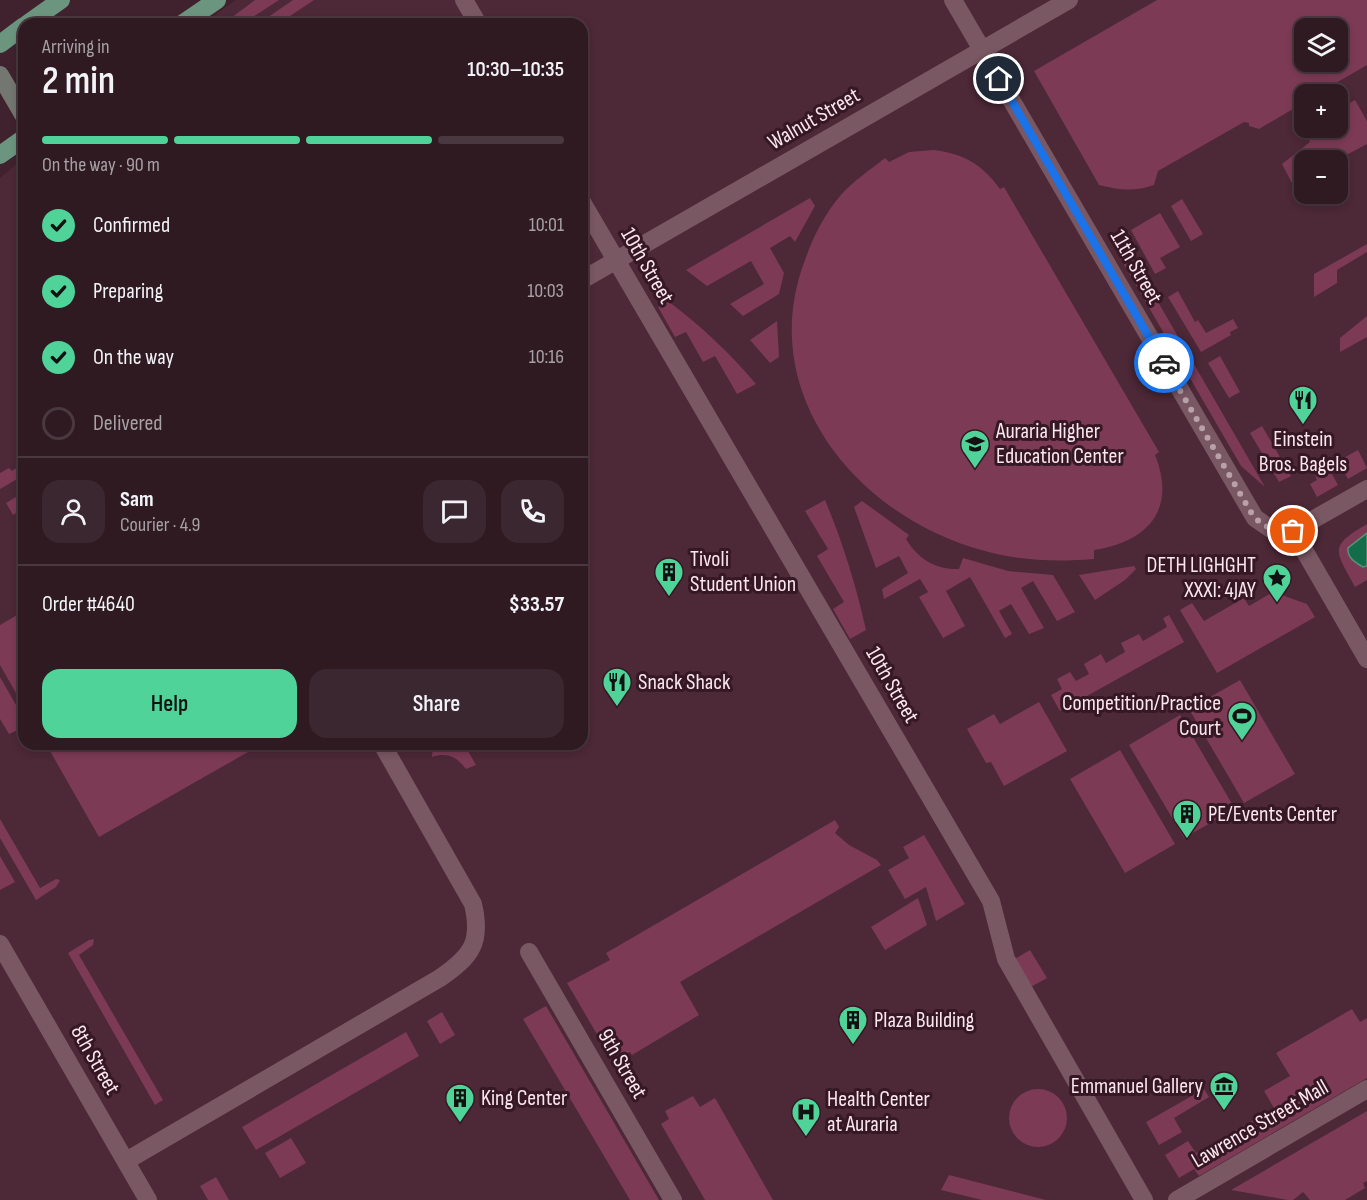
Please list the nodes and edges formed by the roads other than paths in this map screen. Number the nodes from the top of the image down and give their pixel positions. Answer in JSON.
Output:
{"nodes":[{"id":1,"x":61,"y":0,"type":"edge"},
{"id":2,"x":217,"y":0,"type":"edge"},
{"id":3,"x":464,"y":0,"type":"edge"},
{"id":4,"x":953,"y":0,"type":"edge"},
{"id":5,"x":1069,"y":0,"type":"edge"},
{"id":6,"x":36,"y":18,"type":"edge"},
{"id":7,"x":191,"y":18,"type":"edge"},
{"id":8,"x":474,"y":18,"type":"edge"},
{"id":9,"x":18,"y":31,"type":"edge"},
{"id":10,"x":0,"y":44,"type":"edge"},
{"id":11,"x":982,"y":50,"type":"junction"},
{"id":12,"x":0,"y":75,"type":"edge"},
{"id":13,"x":18,"y":106,"type":"edge"},
{"id":14,"x":18,"y":142,"type":"edge"},
{"id":15,"x":0,"y":155,"type":"edge"},
{"id":16,"x":588,"y":212,"type":"edge"},
{"id":17,"x":616,"y":261,"type":"junction"},
{"id":18,"x":588,"y":277,"type":"edge"},
{"id":19,"x":1367,"y":489,"type":"edge"},
{"id":20,"x":1293,"y":531,"type":"junction"},
{"id":21,"x":1367,"y":659,"type":"edge"},
{"id":22,"x":385,"y":750,"type":"edge"},
{"id":23,"x":2,"y":952,"type":"edge"},
{"id":24,"x":529,"y":952,"type":"dead end"},
{"id":25,"x":1367,"y":1089,"type":"edge"},
{"id":26,"x":126,"y":1161,"type":"junction"},
{"id":27,"x":148,"y":1200,"type":"edge"},
{"id":28,"x":673,"y":1200,"type":"edge"},
{"id":29,"x":1144,"y":1200,"type":"edge"},
{"id":30,"x":1177,"y":1200,"type":"edge"}],
"edges":[{"from":1,"to":6,"type":"main road"},
{"from":2,"to":7,"type":"main road"},
{"from":3,"to":8,"type":"street"},
{"from":4,"to":11,"type":"street","name":"11th Street"},
{"from":5,"to":11,"type":"street","name":"Walnut Street"},
{"from":9,"to":10,"type":"main road"},
{"from":11,"to":17,"type":"street","name":"Walnut Street"},
{"from":11,"to":20,"type":"street","name":"11th Street"},
{"from":12,"to":13,"type":"street"},
{"from":14,"to":15,"type":"main road"},
{"from":16,"to":17,"type":"street","name":"10th Street"},
{"from":17,"to":18,"type":"street","name":"Walnut Street"},
{"from":17,"to":29,"type":"street","name":"10th Street"},
{"from":19,"to":20,"type":"street"},
{"from":20,"to":21,"type":"street"},
{"from":22,"to":26,"type":"street"},
{"from":23,"to":26,"type":"street","name":"8th Street"},
{"from":24,"to":28,"type":"street","name":"9th Street"},
{"from":25,"to":30,"type":"street","name":"Lawrence Street Mall"},
{"from":26,"to":27,"type":"street","name":"8th Street"}]}
